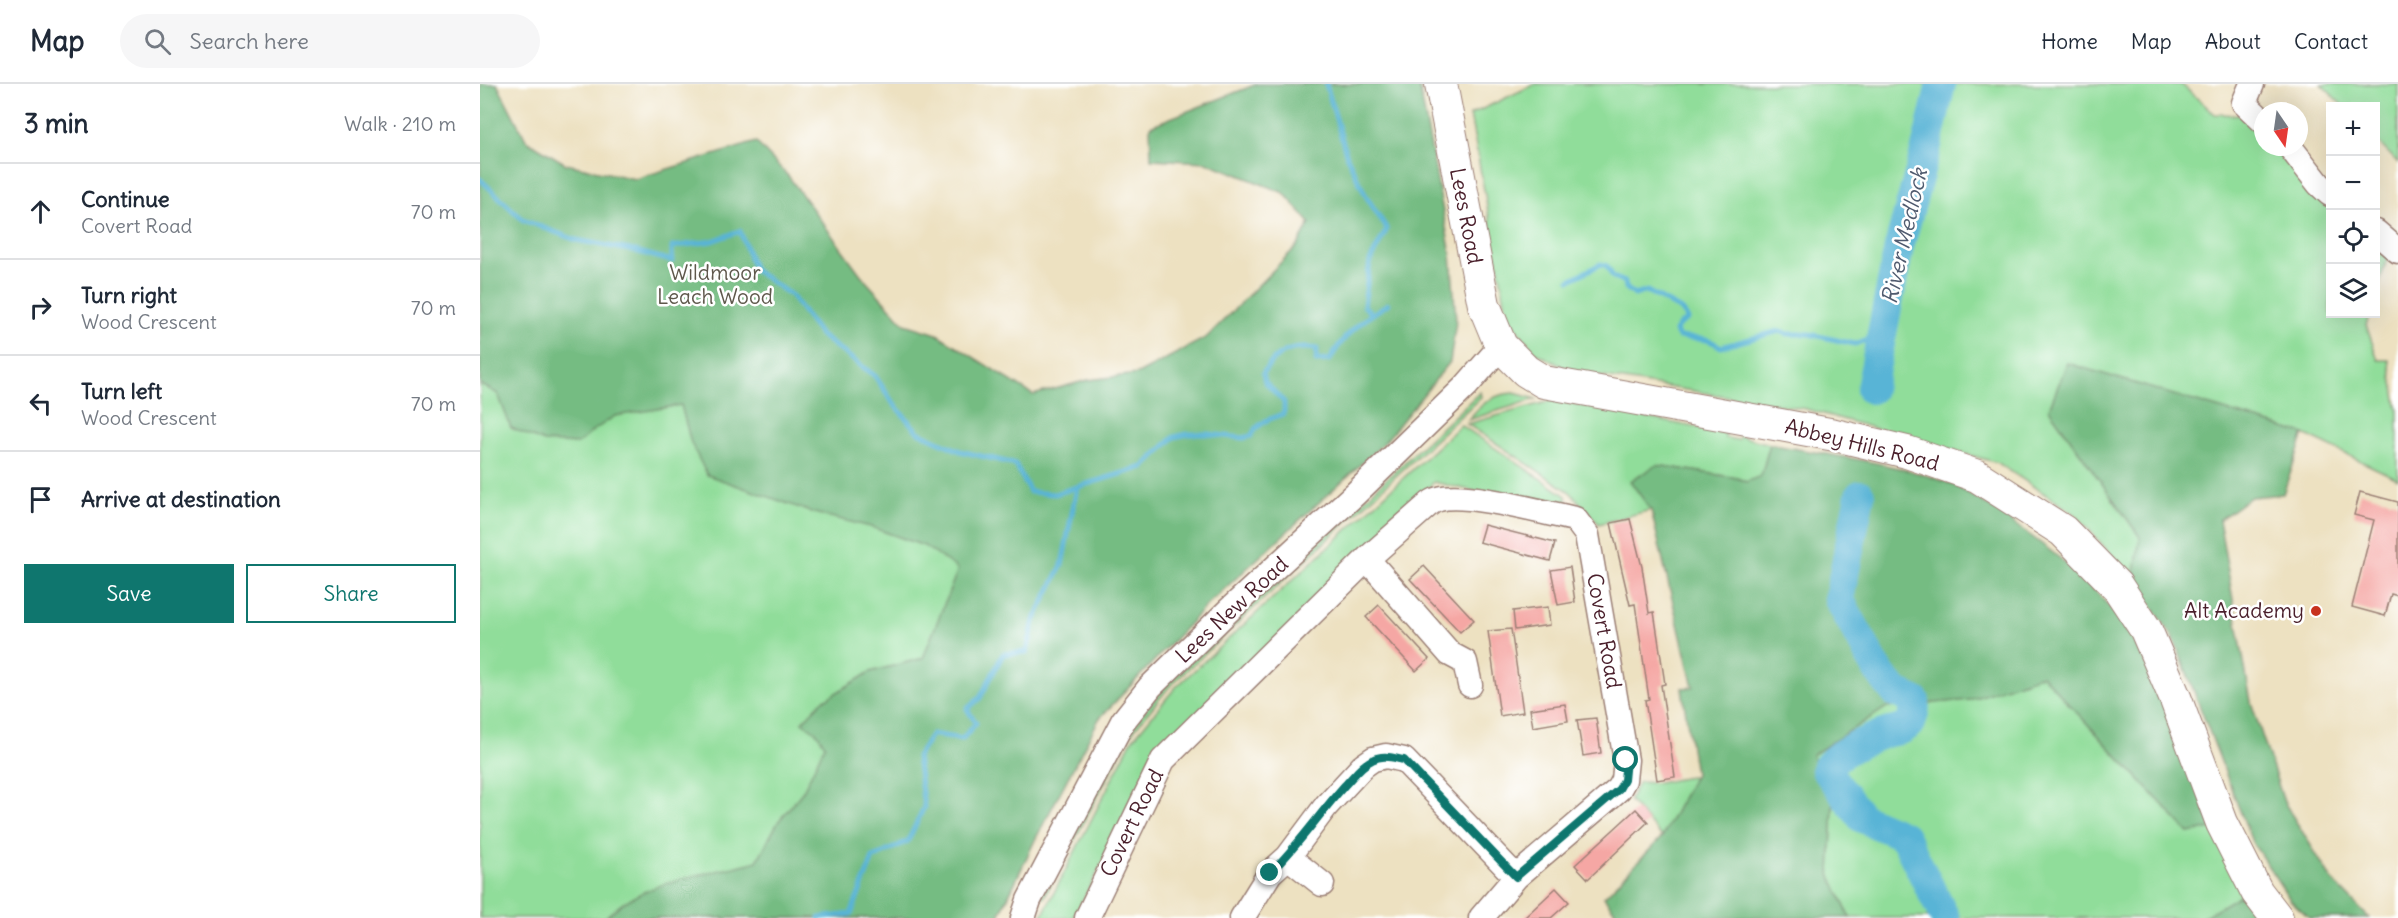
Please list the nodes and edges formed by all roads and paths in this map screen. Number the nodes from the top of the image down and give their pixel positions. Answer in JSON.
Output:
{"nodes":[{"id":1,"x":1441,"y":84,"type":"edge"},
{"id":2,"x":2297,"y":156,"type":"edge"},
{"id":3,"x":2326,"y":190,"type":"edge"},
{"id":4,"x":2380,"y":235,"type":"edge"},
{"id":5,"x":2398,"y":251,"type":"edge"},
{"id":6,"x":1501,"y":346,"type":"junction"},
{"id":7,"x":1367,"y":559,"type":"junction"},
{"id":8,"x":1470,"y":685,"type":"dead end"},
{"id":9,"x":1288,"y":856,"type":"junction"},
{"id":10,"x":1516,"y":877,"type":"junction"},
{"id":11,"x":1322,"y":884,"type":"dead end"},
{"id":12,"x":1023,"y":918,"type":"edge"},
{"id":13,"x":1087,"y":918,"type":"edge"},
{"id":14,"x":1242,"y":918,"type":"edge"},
{"id":15,"x":1481,"y":918,"type":"edge"},
{"id":16,"x":2277,"y":918,"type":"edge"}],
"edges":[{"from":1,"to":6,"type":"main road","name":"Lees Road"},
{"from":2,"to":3,"type":"street"},
{"from":4,"to":5,"type":"street"},
{"from":6,"to":12,"type":"street","name":"Lees New Road"},
{"from":6,"to":16,"type":"main road","name":"Abbey Hills Road"},
{"from":7,"to":8,"type":"street"},
{"from":7,"to":10,"type":"street","name":"Covert Road"},
{"from":7,"to":13,"type":"street","name":"Covert Road"},
{"from":9,"to":10,"type":"street"},
{"from":9,"to":11,"type":"street"},
{"from":9,"to":14,"type":"street"},
{"from":10,"to":15,"type":"street","name":"Covert Road"}]}
